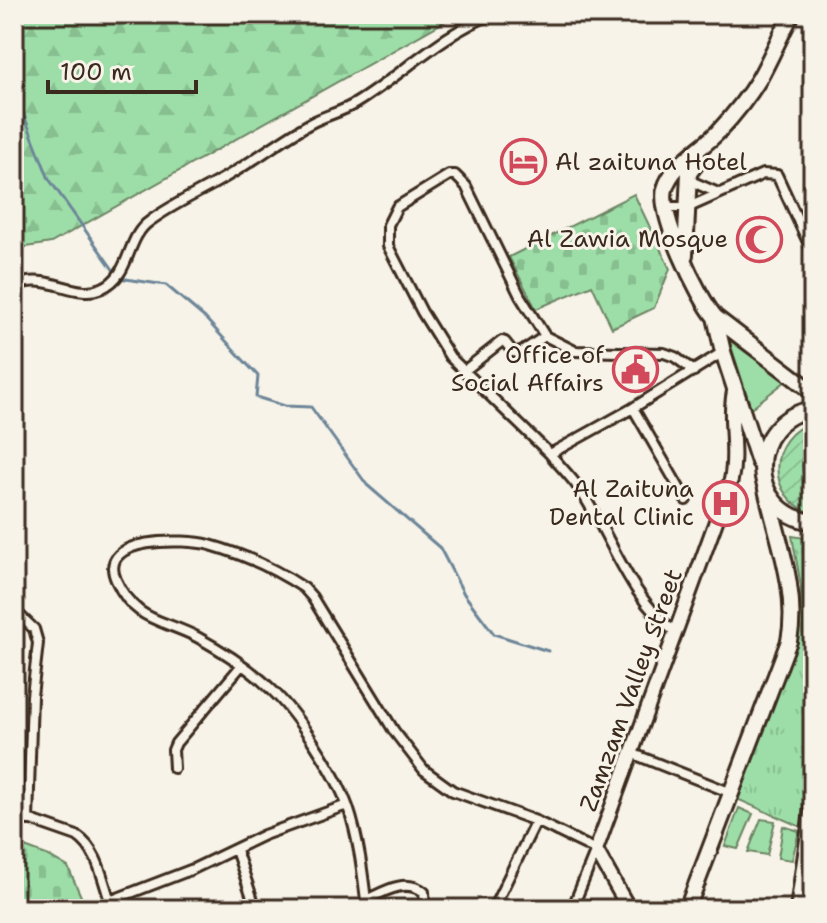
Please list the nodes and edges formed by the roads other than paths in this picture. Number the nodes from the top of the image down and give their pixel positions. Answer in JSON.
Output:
{"nodes":[{"id":1,"x":493,"y":14,"type":"edge"},
{"id":2,"x":792,"y":14,"type":"edge"},
{"id":3,"x":703,"y":148,"type":"junction"},
{"id":4,"x":673,"y":172,"type":"junction"},
{"id":5,"x":688,"y":181,"type":"junction"},
{"id":6,"x":718,"y":193,"type":"junction"},
{"id":7,"x":665,"y":207,"type":"junction"},
{"id":8,"x":689,"y":207,"type":"junction"},
{"id":9,"x":813,"y":253,"type":"edge"},
{"id":10,"x":687,"y":268,"type":"junction"},
{"id":11,"x":14,"y":286,"type":"edge"},
{"id":12,"x":715,"y":317,"type":"junction"},
{"id":13,"x":545,"y":336,"type":"junction"},
{"id":14,"x":723,"y":352,"type":"junction"},
{"id":15,"x":464,"y":371,"type":"junction"},
{"id":16,"x":694,"y":371,"type":"junction"},
{"id":17,"x":735,"y":387,"type":"junction"},
{"id":18,"x":813,"y":392,"type":"edge"},
{"id":19,"x":633,"y":408,"type":"junction"},
{"id":20,"x":813,"y":409,"type":"edge"},
{"id":21,"x":550,"y":454,"type":"junction"},
{"id":22,"x":761,"y":470,"type":"junction"},
{"id":23,"x":766,"y":489,"type":"junction"},
{"id":24,"x":686,"y":500,"type":"dead end"},
{"id":25,"x":813,"y":522,"type":"edge"},
{"id":26,"x":14,"y":610,"type":"edge"},
{"id":27,"x":675,"y":632,"type":"junction"},
{"id":28,"x":241,"y":666,"type":"junction"},
{"id":29,"x":631,"y":753,"type":"junction"},
{"id":30,"x":174,"y":768,"type":"dead end"},
{"id":31,"x":729,"y":792,"type":"junction"},
{"id":32,"x":347,"y":805,"type":"junction"},
{"id":33,"x":813,"y":805,"type":"edge"},
{"id":34,"x":14,"y":814,"type":"edge"},
{"id":35,"x":28,"y":820,"type":"junction"},
{"id":36,"x":536,"y":821,"type":"junction"},
{"id":37,"x":236,"y":850,"type":"junction"},
{"id":38,"x":596,"y":850,"type":"junction"},
{"id":39,"x":808,"y":885,"type":"edge"},
{"id":40,"x":367,"y":904,"type":"edge"},
{"id":41,"x":111,"y":905,"type":"edge"},
{"id":42,"x":89,"y":909,"type":"edge"},
{"id":43,"x":256,"y":909,"type":"edge"},
{"id":44,"x":425,"y":909,"type":"edge"},
{"id":45,"x":493,"y":909,"type":"edge"},
{"id":46,"x":572,"y":909,"type":"edge"},
{"id":47,"x":629,"y":909,"type":"edge"},
{"id":48,"x":687,"y":909,"type":"edge"},
{"id":49,"x":798,"y":909,"type":"edge"}],
"edges":[{"from":1,"to":11,"type":"street"},
{"from":2,"to":3,"type":"highway"},
{"from":3,"to":4,"type":"highway"},
{"from":3,"to":5,"type":"highway"},
{"from":4,"to":5,"type":"street"},
{"from":4,"to":7,"type":"highway"},
{"from":5,"to":6,"type":"street"},
{"from":5,"to":8,"type":"highway"},
{"from":6,"to":8,"type":"street"},
{"from":6,"to":9,"type":"street"},
{"from":7,"to":8,"type":"street"},
{"from":7,"to":10,"type":"highway"},
{"from":8,"to":10,"type":"highway"},
{"from":10,"to":12,"type":"highway"},
{"from":12,"to":14,"type":"highway"},
{"from":12,"to":18,"type":"highway"},
{"from":13,"to":15,"type":"street"},
{"from":13,"to":15,"type":"street"},
{"from":13,"to":16,"type":"street"},
{"from":14,"to":16,"type":"street"},
{"from":14,"to":17,"type":"highway"},
{"from":15,"to":21,"type":"street"},
{"from":16,"to":19,"type":"street"},
{"from":17,"to":22,"type":"highway"},
{"from":17,"to":27,"type":"main road","name":"Zamzam Valley Street"},
{"from":19,"to":21,"type":"street"},
{"from":19,"to":24,"type":"street"},
{"from":20,"to":22,"type":"highway"},
{"from":21,"to":27,"type":"street"},
{"from":22,"to":23,"type":"highway"},
{"from":23,"to":25,"type":"highway"},
{"from":23,"to":31,"type":"highway"},
{"from":26,"to":35,"type":"street"},
{"from":27,"to":29,"type":"main road","name":"Zamzam Valley Street"},
{"from":28,"to":30,"type":"street"},
{"from":28,"to":32,"type":"street"},
{"from":28,"to":36,"type":"street"},
{"from":29,"to":31,"type":"street"},
{"from":29,"to":38,"type":"main road","name":"Zamzam Valley Street"},
{"from":31,"to":48,"type":"highway"},
{"from":32,"to":37,"type":"street"},
{"from":32,"to":40,"type":"street"},
{"from":33,"to":39,"type":"highway"},
{"from":34,"to":35,"type":"street"},
{"from":35,"to":41,"type":"street"},
{"from":36,"to":38,"type":"street"},
{"from":36,"to":45,"type":"street"},
{"from":37,"to":41,"type":"street"},
{"from":37,"to":43,"type":"street"},
{"from":38,"to":46,"type":"street"},
{"from":38,"to":47,"type":"main road","name":"Zamzam Valley Street"},
{"from":39,"to":49,"type":"highway"},
{"from":40,"to":44,"type":"street"},
{"from":41,"to":42,"type":"street"}]}
